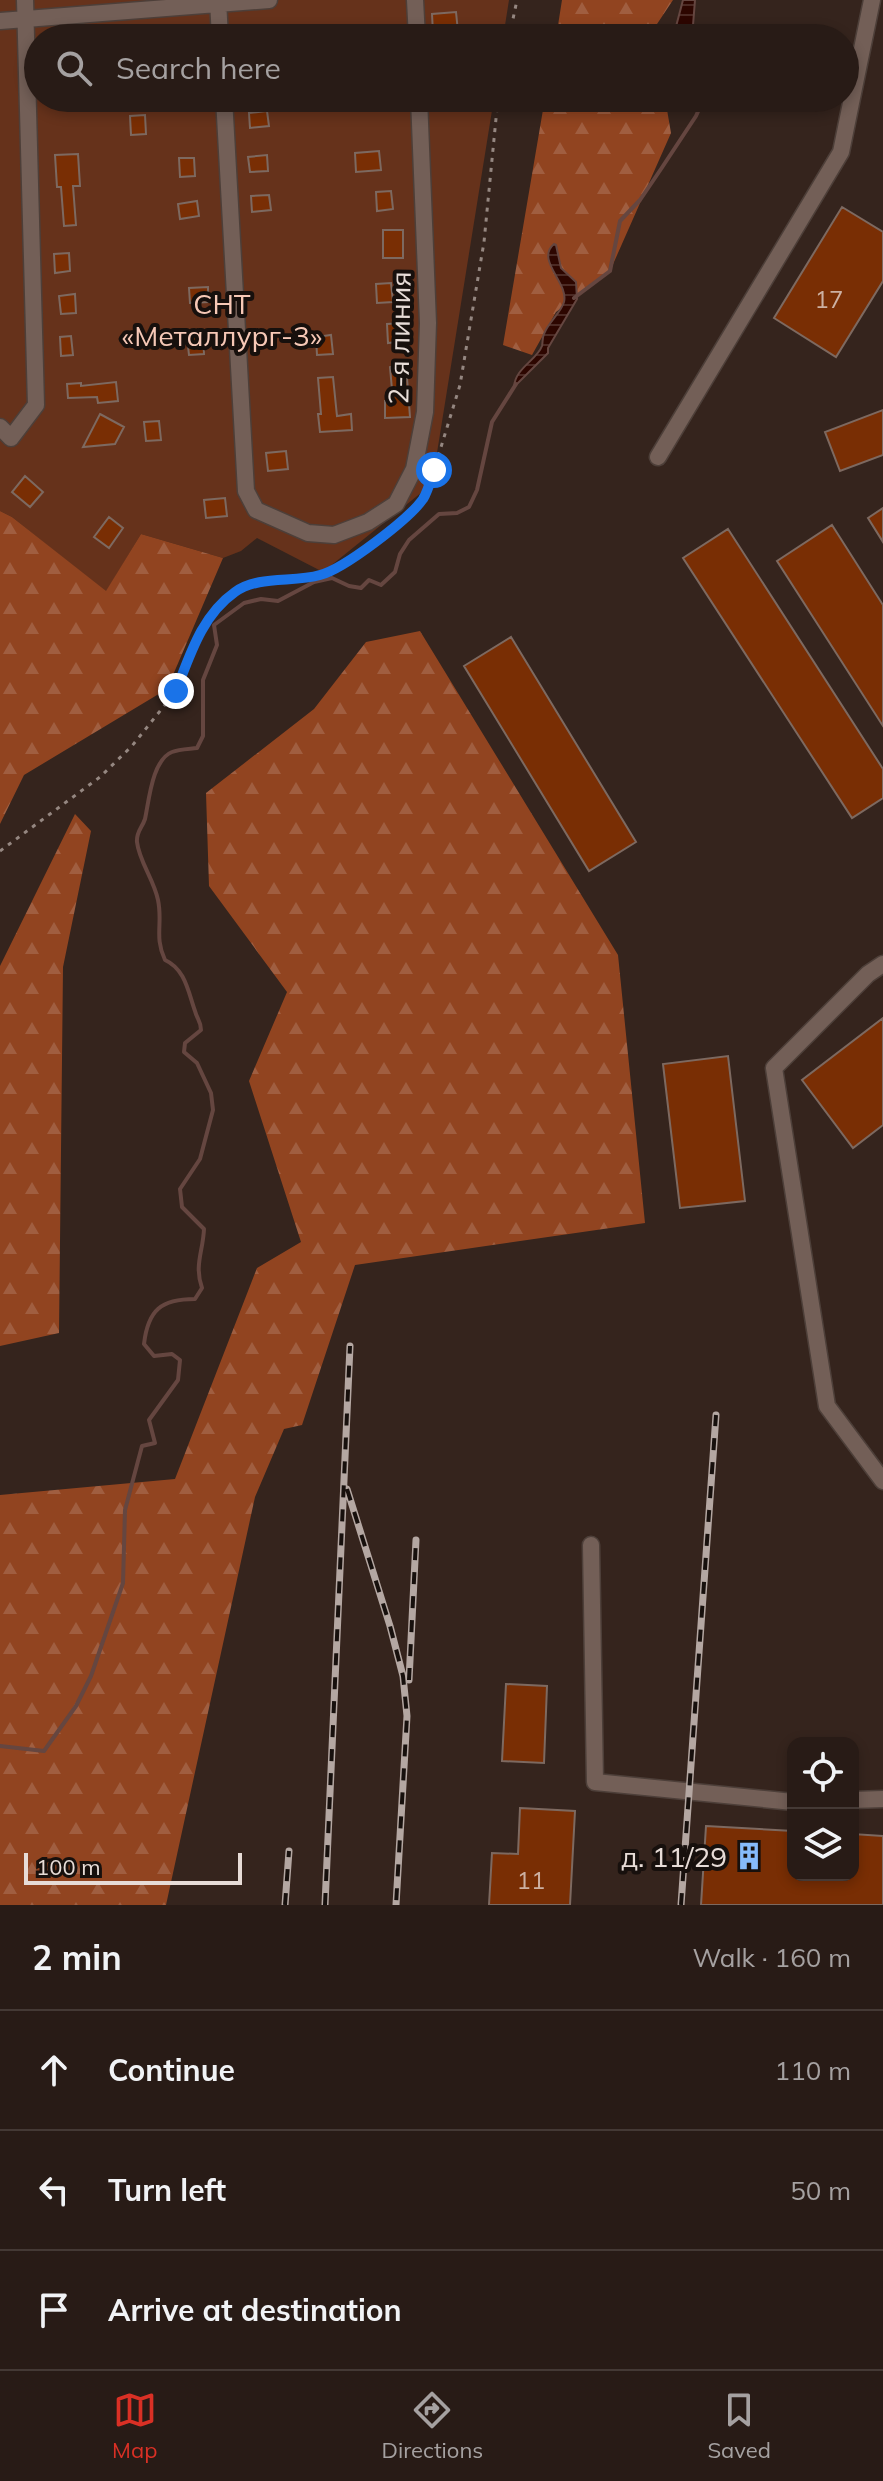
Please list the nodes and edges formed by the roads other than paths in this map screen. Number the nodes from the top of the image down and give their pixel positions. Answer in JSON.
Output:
{"nodes":[{"id":1,"x":25,"y":0,"type":"edge"},
{"id":2,"x":269,"y":0,"type":"edge"},
{"id":3,"x":415,"y":0,"type":"edge"},
{"id":4,"x":872,"y":0,"type":"edge"},
{"id":5,"x":218,"y":1,"type":"edge"},
{"id":6,"x":26,"y":20,"type":"junction"},
{"id":7,"x":0,"y":21,"type":"edge"},
{"id":8,"x":26,"y":24,"type":"edge"},
{"id":9,"x":219,"y":24,"type":"edge"},
{"id":10,"x":416,"y":24,"type":"edge"},
{"id":11,"x":859,"y":64,"type":"edge"},
{"id":12,"x":28,"y":112,"type":"edge"},
{"id":13,"x":225,"y":112,"type":"edge"},
{"id":14,"x":420,"y":112,"type":"edge"},
{"id":15,"x":849,"y":112,"type":"edge"},
{"id":16,"x":5,"y":432,"type":"edge"},
{"id":17,"x":658,"y":457,"type":"dead end"},
{"id":18,"x":883,"y":964,"type":"edge"},
{"id":19,"x":883,"y":1481,"type":"edge"},
{"id":20,"x":591,"y":1545,"type":"dead end"},
{"id":21,"x":883,"y":1799,"type":"edge"},
{"id":22,"x":859,"y":1800,"type":"edge"},
{"id":23,"x":787,"y":1801,"type":"edge"}],
"edges":[{"from":1,"to":6,"type":"lane"},
{"from":2,"to":5,"type":"lane"},
{"from":3,"to":10,"type":"lane"},
{"from":4,"to":11,"type":"lane"},
{"from":5,"to":6,"type":"lane"},
{"from":5,"to":9,"type":"lane"},
{"from":6,"to":7,"type":"lane"},
{"from":6,"to":8,"type":"lane"},
{"from":12,"to":16,"type":"lane"},
{"from":13,"to":14,"type":"lane","name":"2-я линия"},
{"from":15,"to":17,"type":"lane"},
{"from":18,"to":19,"type":"lane"},
{"from":20,"to":23,"type":"lane"},
{"from":21,"to":22,"type":"lane"}]}
